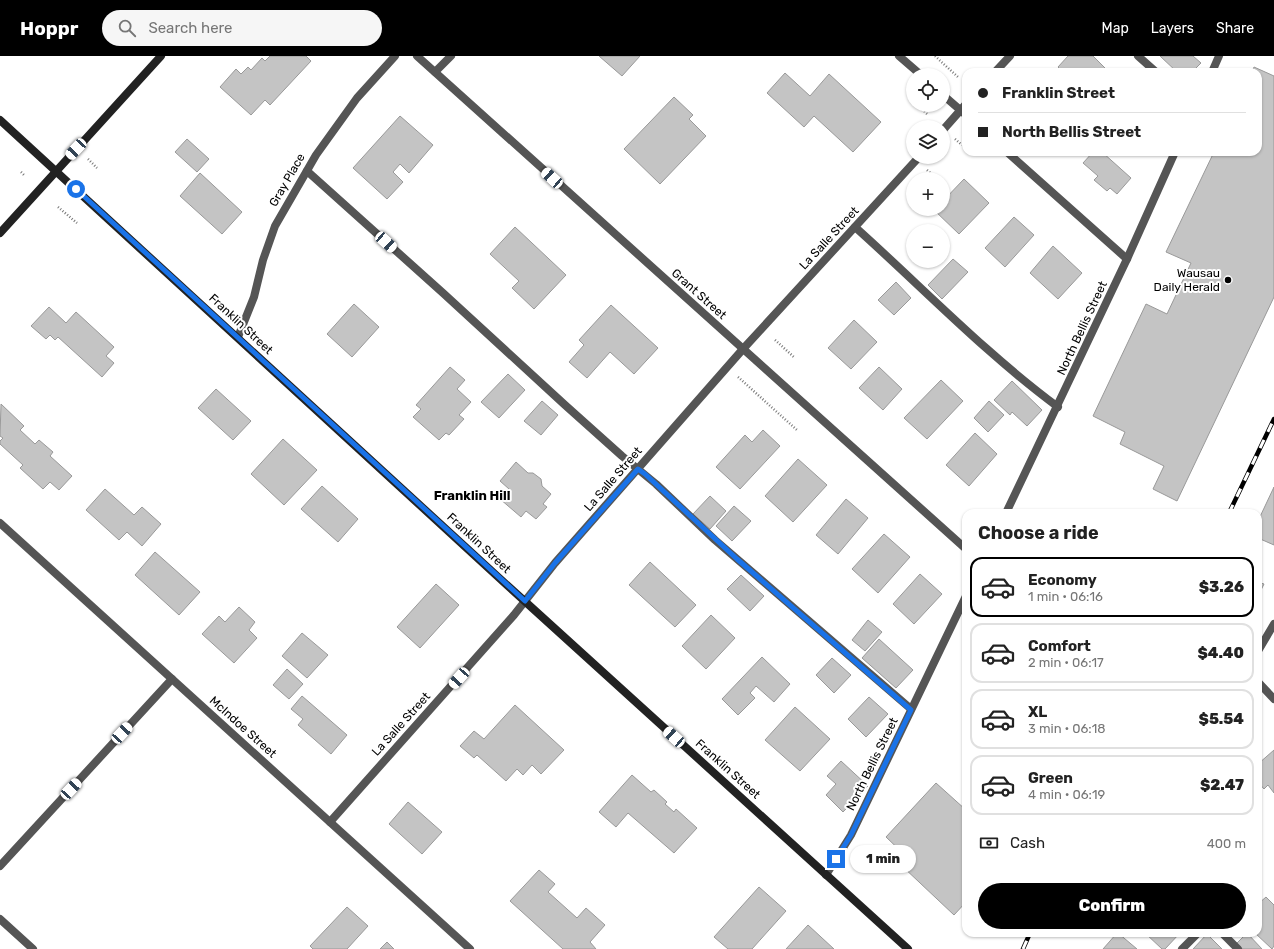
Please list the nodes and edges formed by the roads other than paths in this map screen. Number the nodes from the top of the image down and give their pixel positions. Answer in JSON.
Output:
{"nodes":[{"id":1,"x":161,"y":56,"type":"edge"},
{"id":2,"x":395,"y":56,"type":"edge"},
{"id":3,"x":416,"y":56,"type":"edge"},
{"id":4,"x":451,"y":56,"type":"edge"},
{"id":5,"x":899,"y":56,"type":"edge"},
{"id":6,"x":1010,"y":56,"type":"edge"},
{"id":7,"x":1138,"y":56,"type":"edge"},
{"id":8,"x":1219,"y":56,"type":"edge"},
{"id":9,"x":912,"y":68,"type":"edge"},
{"id":10,"x":999,"y":68,"type":"edge"},
{"id":11,"x":1152,"y":68,"type":"edge"},
{"id":12,"x":1214,"y":68,"type":"edge"},
{"id":13,"x":435,"y":72,"type":"junction"},
{"id":14,"x":950,"y":100,"type":"edge"},
{"id":15,"x":962,"y":109,"type":"edge"},
{"id":16,"x":962,"y":112,"type":"edge"},
{"id":17,"x":0,"y":120,"type":"edge"},
{"id":18,"x":950,"y":123,"type":"edge"},
{"id":19,"x":1011,"y":156,"type":"edge"},
{"id":20,"x":1173,"y":156,"type":"edge"},
{"id":21,"x":913,"y":164,"type":"edge"},
{"id":22,"x":56,"y":171,"type":"junction"},
{"id":23,"x":307,"y":171,"type":"junction"},
{"id":24,"x":855,"y":227,"type":"junction"},
{"id":25,"x":0,"y":233,"type":"edge"},
{"id":26,"x":1127,"y":259,"type":"junction"},
{"id":27,"x":238,"y":338,"type":"junction"},
{"id":28,"x":743,"y":349,"type":"junction"},
{"id":29,"x":1058,"y":407,"type":"junction"},
{"id":30,"x":638,"y":469,"type":"junction"},
{"id":31,"x":1008,"y":509,"type":"edge"},
{"id":32,"x":0,"y":523,"type":"edge"},
{"id":33,"x":962,"y":545,"type":"edge"},
{"id":34,"x":525,"y":601,"type":"junction"},
{"id":35,"x":962,"y":604,"type":"edge"},
{"id":36,"x":1274,"y":624,"type":"edge"},
{"id":37,"x":1262,"y":644,"type":"edge"},
{"id":38,"x":172,"y":679,"type":"junction"},
{"id":39,"x":1262,"y":686,"type":"edge"},
{"id":40,"x":1274,"y":699,"type":"edge"},
{"id":41,"x":911,"y":710,"type":"junction"},
{"id":42,"x":330,"y":822,"type":"junction"},
{"id":43,"x":0,"y":866,"type":"edge"},
{"id":44,"x":826,"y":875,"type":"junction"},
{"id":45,"x":0,"y":919,"type":"edge"},
{"id":46,"x":1194,"y":937,"type":"edge"},
{"id":47,"x":1226,"y":937,"type":"edge"},
{"id":48,"x":32,"y":949,"type":"edge"},
{"id":49,"x":470,"y":949,"type":"edge"},
{"id":50,"x":908,"y":949,"type":"edge"},
{"id":51,"x":1182,"y":949,"type":"edge"},
{"id":52,"x":1238,"y":949,"type":"edge"}],
"edges":[{"from":1,"to":22,"type":"street"},
{"from":2,"to":23,"type":"street","name":"Gray Place"},
{"from":3,"to":13,"type":"street","name":"Grant Street"},
{"from":4,"to":13,"type":"street"},
{"from":5,"to":9,"type":"street"},
{"from":6,"to":10,"type":"street"},
{"from":7,"to":11,"type":"street"},
{"from":8,"to":12,"type":"street"},
{"from":13,"to":28,"type":"street","name":"Grant Street"},
{"from":14,"to":15,"type":"street"},
{"from":16,"to":18,"type":"street"},
{"from":17,"to":22,"type":"street","name":"Franklin Street"},
{"from":19,"to":26,"type":"street"},
{"from":20,"to":26,"type":"street","name":"North Bellis Street"},
{"from":21,"to":24,"type":"street","name":"La Salle Street"},
{"from":22,"to":25,"type":"street"},
{"from":22,"to":27,"type":"street","name":"Franklin Street"},
{"from":23,"to":27,"type":"street","name":"Gray Place"},
{"from":23,"to":30,"type":"street"},
{"from":24,"to":28,"type":"street","name":"La Salle Street"},
{"from":24,"to":29,"type":"street"},
{"from":26,"to":29,"type":"street","name":"North Bellis Street"},
{"from":27,"to":34,"type":"street","name":"Franklin Street"},
{"from":28,"to":30,"type":"street","name":"La Salle Street"},
{"from":28,"to":33,"type":"street","name":"Grant Street"},
{"from":29,"to":31,"type":"street","name":"North Bellis Street"},
{"from":30,"to":34,"type":"street","name":"La Salle Street"},
{"from":30,"to":41,"type":"street"},
{"from":32,"to":38,"type":"street","name":"McIndoe Street"},
{"from":34,"to":42,"type":"street","name":"La Salle Street"},
{"from":34,"to":44,"type":"street","name":"Franklin Street"},
{"from":35,"to":41,"type":"street","name":"North Bellis Street"},
{"from":36,"to":37,"type":"street"},
{"from":38,"to":42,"type":"street","name":"McIndoe Street"},
{"from":38,"to":43,"type":"street"},
{"from":39,"to":40,"type":"street"},
{"from":41,"to":44,"type":"street","name":"North Bellis Street"},
{"from":42,"to":49,"type":"street","name":"McIndoe Street"},
{"from":44,"to":50,"type":"street","name":"Franklin Street"},
{"from":45,"to":48,"type":"street"},
{"from":46,"to":51,"type":"street"},
{"from":47,"to":52,"type":"street"}]}
